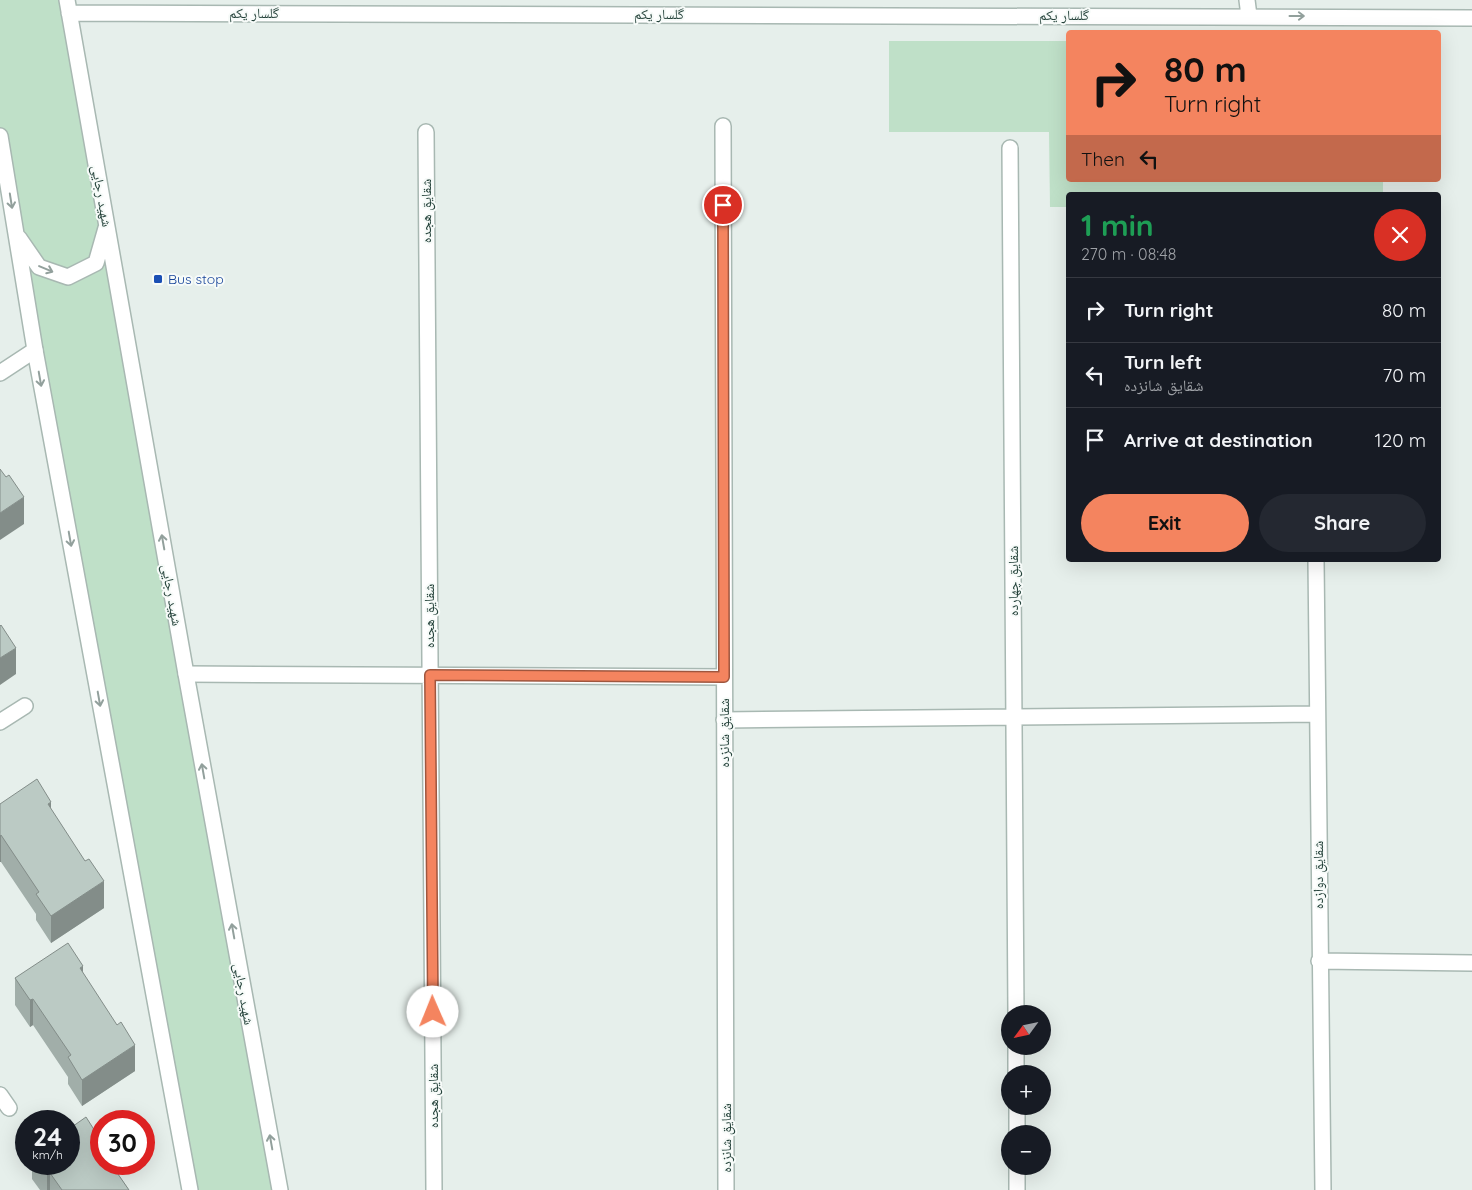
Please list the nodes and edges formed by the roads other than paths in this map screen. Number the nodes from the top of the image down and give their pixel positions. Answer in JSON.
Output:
{"nodes":[{"id":1,"x":1247,"y":0,"type":"edge"},
{"id":2,"x":68,"y":6,"type":"edge"},
{"id":3,"x":1249,"y":16,"type":"junction"},
{"id":4,"x":1472,"y":18,"type":"edge"},
{"id":5,"x":722,"y":126,"type":"dead end"},
{"id":6,"x":426,"y":132,"type":"dead end"},
{"id":7,"x":0,"y":136,"type":"edge"},
{"id":8,"x":1010,"y":148,"type":"dead end"},
{"id":9,"x":107,"y":224,"type":"junction"},
{"id":10,"x":16,"y":232,"type":"junction"},
{"id":11,"x":35,"y":350,"type":"junction"},
{"id":12,"x":0,"y":372,"type":"edge"},
{"id":13,"x":1316,"y":562,"type":"edge"},
{"id":14,"x":186,"y":674,"type":"junction"},
{"id":15,"x":430,"y":675,"type":"junction"},
{"id":16,"x":724,"y":677,"type":"junction"},
{"id":17,"x":25,"y":706,"type":"dead end"},
{"id":18,"x":1317,"y":714,"type":"junction"},
{"id":19,"x":1014,"y":717,"type":"junction"},
{"id":20,"x":724,"y":720,"type":"junction"},
{"id":21,"x":0,"y":722,"type":"edge"},
{"id":22,"x":1319,"y":961,"type":"junction"},
{"id":23,"x":1472,"y":963,"type":"edge"},
{"id":24,"x":1016,"y":1005,"type":"edge"},
{"id":25,"x":0,"y":1095,"type":"edge"},
{"id":26,"x":8,"y":1108,"type":"dead end"},
{"id":27,"x":1017,"y":1175,"type":"edge"},
{"id":28,"x":190,"y":1190,"type":"edge"},
{"id":29,"x":280,"y":1190,"type":"edge"},
{"id":30,"x":434,"y":1190,"type":"edge"},
{"id":31,"x":726,"y":1190,"type":"edge"},
{"id":32,"x":1017,"y":1190,"type":"edge"},
{"id":33,"x":1323,"y":1190,"type":"edge"}],
"edges":[{"from":1,"to":3,"type":"street"},
{"from":2,"to":3,"type":"street","name":"گلسار یکم"},
{"from":2,"to":9,"type":"street","name":"شهید رجایی"},
{"from":3,"to":4,"type":"street","name":"گلسار یکم","one_way":true},
{"from":5,"to":16,"type":"street","name":"شقایق شانزده"},
{"from":6,"to":15,"type":"street","name":"شقایق هجده"},
{"from":7,"to":10,"type":"street","one_way":true},
{"from":8,"to":19,"type":"street","name":"شقایق چهارده"},
{"from":10,"to":9,"type":"street","one_way":true},
{"from":14,"to":9,"type":"street","name":"شهید رجایی","one_way":true},
{"from":10,"to":11,"type":"street"},
{"from":11,"to":12,"type":"street"},
{"from":11,"to":28,"type":"street","one_way":true},
{"from":13,"to":18,"type":"street","name":"شقایق دوازده"},
{"from":14,"to":15,"type":"street"},
{"from":29,"to":14,"type":"street","name":"شهید رجایی","one_way":true},
{"from":15,"to":16,"type":"street"},
{"from":15,"to":30,"type":"street","name":"شقایق هجده"},
{"from":16,"to":20,"type":"street","name":"شقایق شانزده"},
{"from":17,"to":21,"type":"street"},
{"from":18,"to":19,"type":"street"},
{"from":18,"to":22,"type":"street","name":"شقایق دوازده"},
{"from":19,"to":20,"type":"street"},
{"from":19,"to":24,"type":"street","name":"شقایق چهارده"},
{"from":20,"to":31,"type":"street","name":"شقایق شانزده"},
{"from":22,"to":23,"type":"street"},
{"from":22,"to":33,"type":"street","name":"شقایق دوازده"},
{"from":25,"to":26,"type":"street"},
{"from":27,"to":32,"type":"street"}]}
